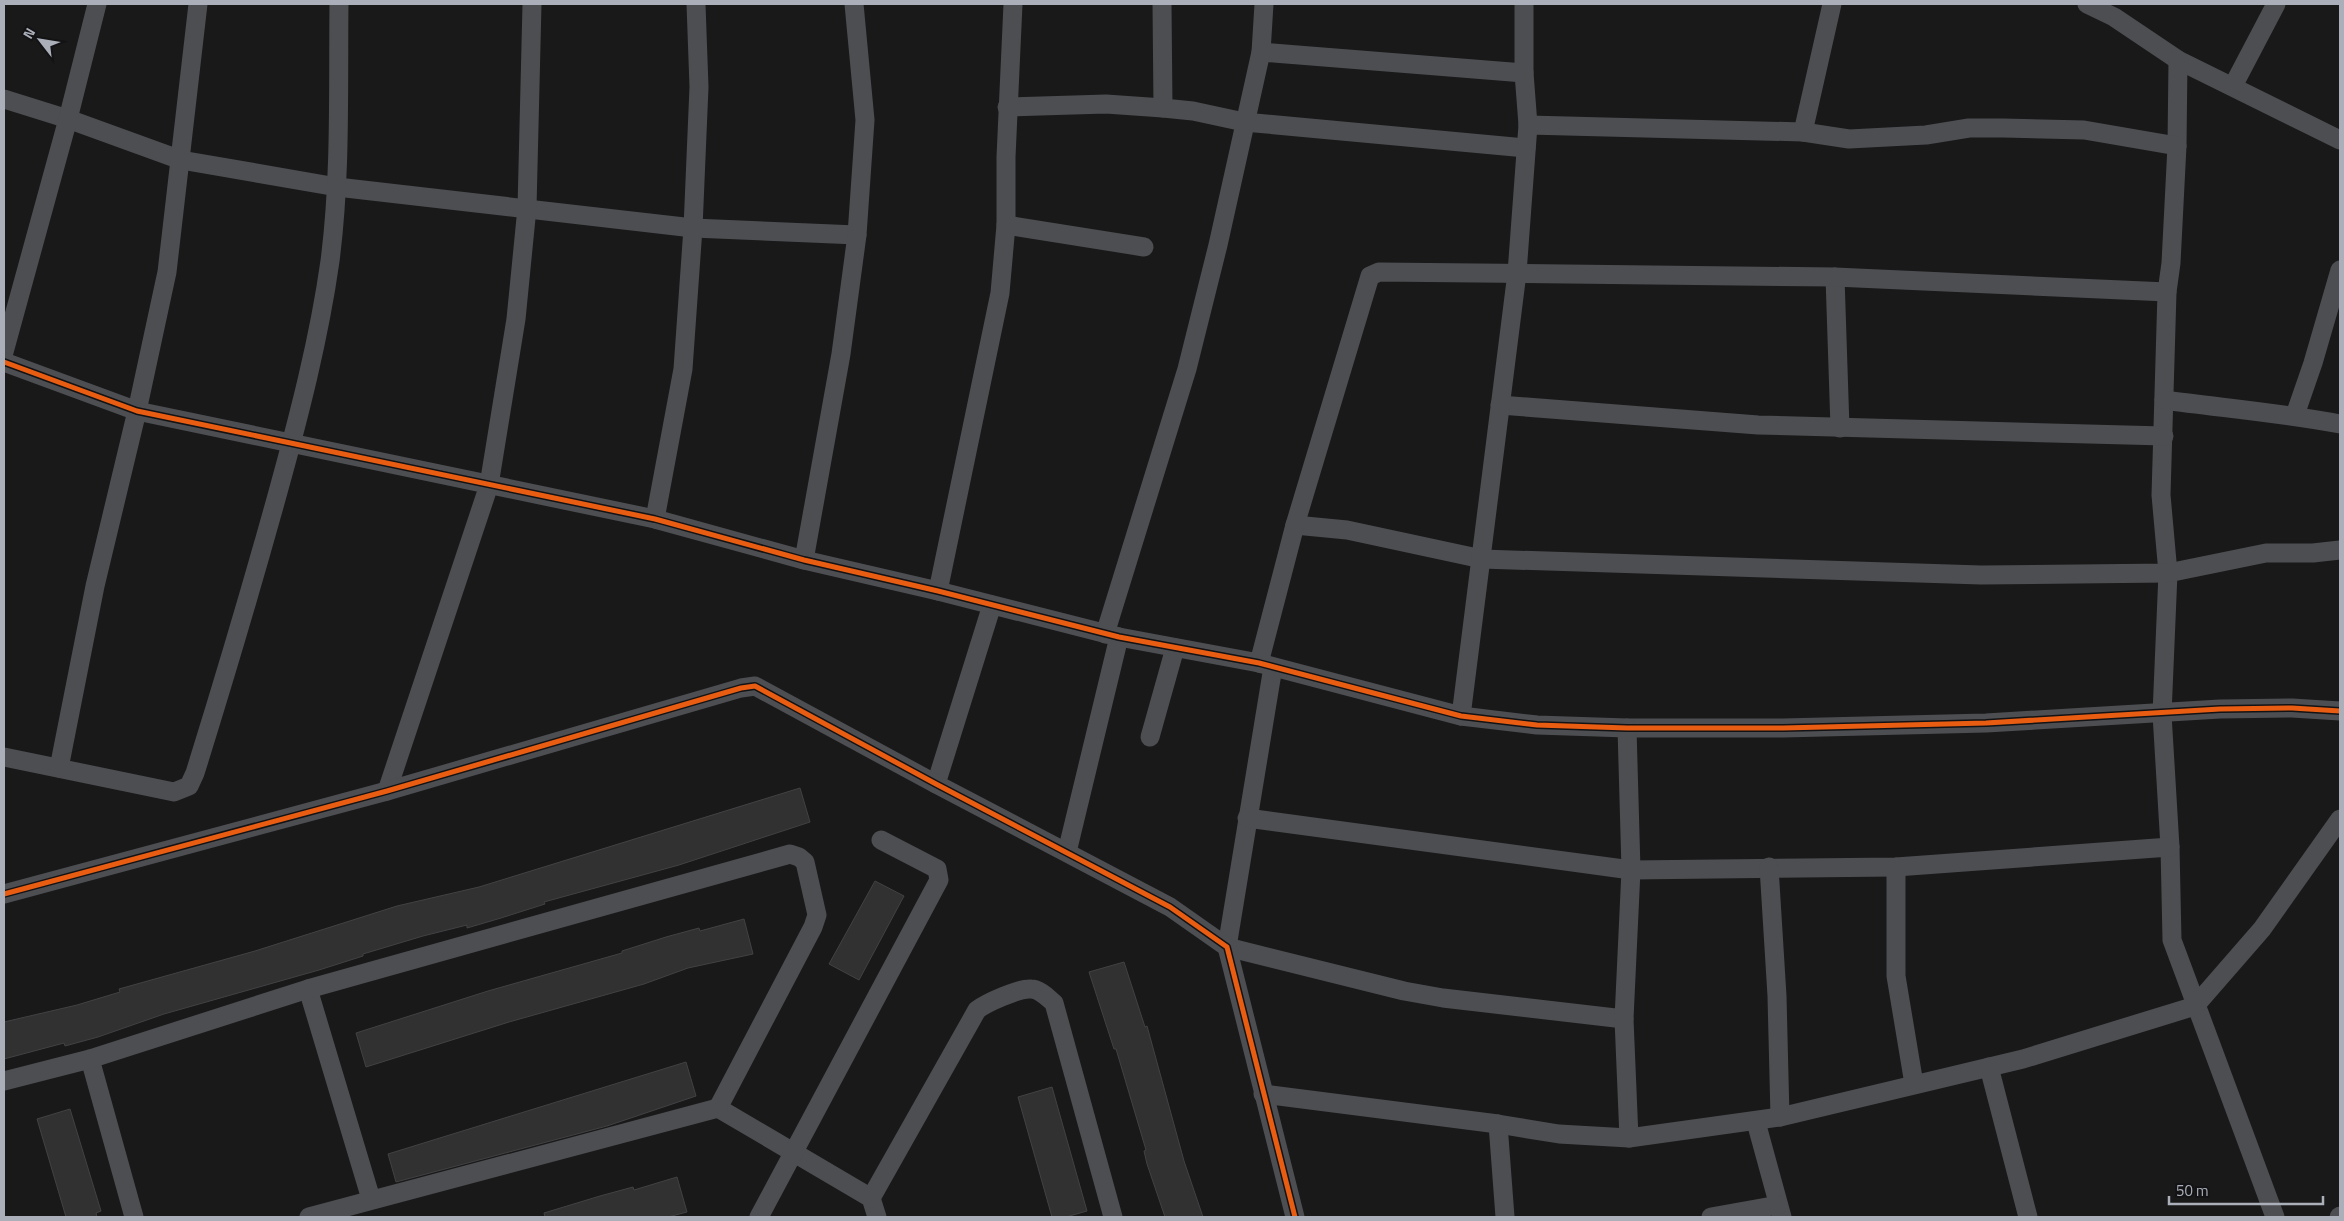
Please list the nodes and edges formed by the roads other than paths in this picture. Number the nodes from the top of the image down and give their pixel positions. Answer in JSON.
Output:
{"nodes":[{"id":1,"x":97,"y":4,"type":"edge"},
{"id":2,"x":198,"y":4,"type":"edge"},
{"id":3,"x":339,"y":4,"type":"edge"},
{"id":4,"x":532,"y":4,"type":"edge"},
{"id":5,"x":696,"y":4,"type":"edge"},
{"id":6,"x":854,"y":4,"type":"edge"},
{"id":7,"x":1013,"y":4,"type":"edge"},
{"id":8,"x":1162,"y":4,"type":"edge"},
{"id":9,"x":1264,"y":4,"type":"edge"},
{"id":10,"x":1524,"y":4,"type":"edge"},
{"id":11,"x":1832,"y":4,"type":"edge"},
{"id":12,"x":2087,"y":4,"type":"edge"},
{"id":13,"x":2276,"y":4,"type":"edge"},
{"id":14,"x":2116,"y":10,"type":"edge"},
{"id":15,"x":1261,"y":52,"type":"junction"},
{"id":16,"x":2178,"y":60,"type":"junction"},
{"id":17,"x":1524,"y":73,"type":"junction"},
{"id":18,"x":2233,"y":86,"type":"junction"},
{"id":19,"x":4,"y":98,"type":"edge"},
{"id":20,"x":1007,"y":107,"type":"junction"},
{"id":21,"x":1164,"y":108,"type":"junction"},
{"id":22,"x":68,"y":119,"type":"junction"},
{"id":23,"x":1244,"y":122,"type":"junction"},
{"id":24,"x":1528,"y":125,"type":"junction"},
{"id":25,"x":1803,"y":132,"type":"junction"},
{"id":26,"x":2340,"y":140,"type":"edge"},
{"id":27,"x":2177,"y":146,"type":"junction"},
{"id":28,"x":1526,"y":148,"type":"junction"},
{"id":29,"x":181,"y":160,"type":"junction"},
{"id":30,"x":337,"y":187,"type":"junction"},
{"id":31,"x":527,"y":208,"type":"junction"},
{"id":32,"x":1006,"y":225,"type":"junction"},
{"id":33,"x":693,"y":228,"type":"junction"},
{"id":34,"x":857,"y":235,"type":"junction"},
{"id":35,"x":1144,"y":247,"type":"dead end"},
{"id":36,"x":2340,"y":270,"type":"edge"},
{"id":37,"x":1517,"y":273,"type":"junction"},
{"id":38,"x":1835,"y":277,"type":"junction"},
{"id":39,"x":2167,"y":292,"type":"junction"},
{"id":40,"x":4,"y":352,"type":"edge"},
{"id":41,"x":4,"y":362,"type":"edge"},
{"id":42,"x":2164,"y":400,"type":"junction"},
{"id":43,"x":1500,"y":405,"type":"junction"},
{"id":44,"x":137,"y":411,"type":"junction"},
{"id":45,"x":2295,"y":415,"type":"junction"},
{"id":46,"x":2340,"y":424,"type":"edge"},
{"id":47,"x":1840,"y":428,"type":"junction"},
{"id":48,"x":2164,"y":436,"type":"junction"},
{"id":49,"x":291,"y":444,"type":"junction"},
{"id":50,"x":490,"y":485,"type":"junction"},
{"id":51,"x":655,"y":520,"type":"junction"},
{"id":52,"x":1295,"y":525,"type":"junction"},
{"id":53,"x":2340,"y":550,"type":"edge"},
{"id":54,"x":1482,"y":558,"type":"junction"},
{"id":55,"x":804,"y":560,"type":"junction"},
{"id":56,"x":2168,"y":573,"type":"junction"},
{"id":57,"x":938,"y":591,"type":"junction"},
{"id":58,"x":992,"y":605,"type":"junction"},
{"id":59,"x":1112,"y":636,"type":"junction"},
{"id":60,"x":1176,"y":648,"type":"junction"},
{"id":61,"x":1266,"y":665,"type":"junction"},
{"id":62,"x":2340,"y":711,"type":"edge"},
{"id":63,"x":2162,"y":714,"type":"junction"},
{"id":64,"x":1461,"y":716,"type":"junction"},
{"id":65,"x":1627,"y":728,"type":"junction"},
{"id":66,"x":1150,"y":738,"type":"dead end"},
{"id":67,"x":4,"y":757,"type":"edge"},
{"id":68,"x":59,"y":768,"type":"junction"},
{"id":69,"x":936,"y":784,"type":"junction"},
{"id":70,"x":387,"y":791,"type":"junction"},
{"id":71,"x":1247,"y":818,"type":"junction"},
{"id":72,"x":2340,"y":819,"type":"edge"},
{"id":73,"x":881,"y":840,"type":"dead end"},
{"id":74,"x":2170,"y":847,"type":"junction"},
{"id":75,"x":1067,"y":852,"type":"junction"},
{"id":76,"x":1770,"y":867,"type":"junction"},
{"id":77,"x":1896,"y":867,"type":"junction"},
{"id":78,"x":1631,"y":870,"type":"junction"},
{"id":79,"x":4,"y":894,"type":"edge"},
{"id":80,"x":1227,"y":947,"type":"junction"},
{"id":81,"x":308,"y":989,"type":"junction"},
{"id":82,"x":2195,"y":1006,"type":"junction"},
{"id":83,"x":1624,"y":1019,"type":"junction"},
{"id":84,"x":90,"y":1059,"type":"junction"},
{"id":85,"x":1988,"y":1067,"type":"junction"},
{"id":86,"x":4,"y":1081,"type":"edge"},
{"id":87,"x":1914,"y":1084,"type":"junction"},
{"id":88,"x":1263,"y":1094,"type":"junction"},
{"id":89,"x":718,"y":1108,"type":"junction"},
{"id":90,"x":1780,"y":1117,"type":"junction"},
{"id":91,"x":1756,"y":1122,"type":"junction"},
{"id":92,"x":1498,"y":1124,"type":"junction"},
{"id":93,"x":1629,"y":1138,"type":"junction"},
{"id":94,"x":794,"y":1154,"type":"junction"},
{"id":95,"x":871,"y":1198,"type":"junction"},
{"id":96,"x":371,"y":1199,"type":"junction"},
{"id":97,"x":1780,"y":1211,"type":"edge"},
{"id":98,"x":134,"y":1217,"type":"edge"},
{"id":99,"x":309,"y":1217,"type":"edge"},
{"id":100,"x":759,"y":1217,"type":"edge"},
{"id":101,"x":877,"y":1217,"type":"edge"},
{"id":102,"x":1113,"y":1217,"type":"edge"},
{"id":103,"x":1296,"y":1217,"type":"edge"},
{"id":104,"x":1506,"y":1217,"type":"edge"},
{"id":105,"x":1711,"y":1217,"type":"edge"},
{"id":106,"x":2028,"y":1217,"type":"edge"},
{"id":107,"x":2275,"y":1217,"type":"edge"}],
"edges":[{"from":1,"to":22,"type":"street"},
{"from":2,"to":29,"type":"street"},
{"from":3,"to":30,"type":"street"},
{"from":4,"to":31,"type":"street"},
{"from":5,"to":33,"type":"street"},
{"from":6,"to":34,"type":"street"},
{"from":7,"to":20,"type":"street"},
{"from":8,"to":21,"type":"street"},
{"from":9,"to":15,"type":"street"},
{"from":10,"to":17,"type":"street"},
{"from":11,"to":25,"type":"street"},
{"from":12,"to":14,"type":"street"},
{"from":13,"to":18,"type":"street"},
{"from":14,"to":16,"type":"street"},
{"from":15,"to":17,"type":"street"},
{"from":15,"to":23,"type":"street"},
{"from":16,"to":18,"type":"street"},
{"from":16,"to":27,"type":"street"},
{"from":17,"to":24,"type":"street"},
{"from":18,"to":26,"type":"street"},
{"from":19,"to":22,"type":"street"},
{"from":20,"to":21,"type":"street"},
{"from":20,"to":32,"type":"street"},
{"from":21,"to":23,"type":"street"},
{"from":22,"to":29,"type":"street"},
{"from":22,"to":40,"type":"street"},
{"from":23,"to":28,"type":"street"},
{"from":23,"to":59,"type":"street"},
{"from":24,"to":25,"type":"street"},
{"from":24,"to":28,"type":"street"},
{"from":25,"to":27,"type":"street"},
{"from":27,"to":39,"type":"street"},
{"from":28,"to":37,"type":"street"},
{"from":29,"to":30,"type":"street"},
{"from":29,"to":44,"type":"street"},
{"from":30,"to":31,"type":"street"},
{"from":30,"to":49,"type":"street"},
{"from":31,"to":33,"type":"street"},
{"from":31,"to":50,"type":"street"},
{"from":32,"to":35,"type":"street"},
{"from":32,"to":57,"type":"street"},
{"from":33,"to":34,"type":"street"},
{"from":33,"to":51,"type":"street"},
{"from":34,"to":55,"type":"street"},
{"from":36,"to":45,"type":"street"},
{"from":37,"to":38,"type":"street"},
{"from":37,"to":43,"type":"street"},
{"from":37,"to":52,"type":"street"},
{"from":38,"to":39,"type":"street"},
{"from":38,"to":47,"type":"street"},
{"from":39,"to":42,"type":"street"},
{"from":41,"to":44,"type":"street"},
{"from":42,"to":45,"type":"street"},
{"from":42,"to":48,"type":"street"},
{"from":43,"to":47,"type":"street"},
{"from":43,"to":54,"type":"street"},
{"from":44,"to":49,"type":"street"},
{"from":44,"to":68,"type":"street"},
{"from":45,"to":46,"type":"street"},
{"from":47,"to":48,"type":"street"},
{"from":48,"to":56,"type":"street"},
{"from":49,"to":50,"type":"street"},
{"from":49,"to":68,"type":"street"},
{"from":50,"to":51,"type":"street"},
{"from":50,"to":70,"type":"street"},
{"from":51,"to":55,"type":"street"},
{"from":52,"to":54,"type":"street"},
{"from":52,"to":61,"type":"street"},
{"from":53,"to":56,"type":"street"},
{"from":54,"to":56,"type":"street"},
{"from":54,"to":64,"type":"street"},
{"from":55,"to":57,"type":"street"},
{"from":56,"to":63,"type":"street"},
{"from":57,"to":58,"type":"street"},
{"from":58,"to":59,"type":"street"},
{"from":58,"to":69,"type":"street"},
{"from":59,"to":60,"type":"street"},
{"from":59,"to":75,"type":"street"},
{"from":60,"to":61,"type":"street"},
{"from":60,"to":66,"type":"street"},
{"from":61,"to":64,"type":"street"},
{"from":61,"to":71,"type":"street"},
{"from":62,"to":63,"type":"street"},
{"from":63,"to":65,"type":"street"},
{"from":63,"to":74,"type":"street"},
{"from":64,"to":65,"type":"street"},
{"from":65,"to":78,"type":"street"},
{"from":67,"to":68,"type":"street"},
{"from":69,"to":70,"type":"street"},
{"from":69,"to":75,"type":"street"},
{"from":70,"to":79,"type":"street"},
{"from":71,"to":78,"type":"street"},
{"from":71,"to":80,"type":"street"},
{"from":72,"to":82,"type":"street"},
{"from":73,"to":94,"type":"street"},
{"from":74,"to":77,"type":"street"},
{"from":74,"to":82,"type":"street"},
{"from":75,"to":80,"type":"street"},
{"from":76,"to":77,"type":"street"},
{"from":76,"to":78,"type":"street"},
{"from":76,"to":90,"type":"street"},
{"from":77,"to":87,"type":"street"},
{"from":78,"to":83,"type":"street"},
{"from":80,"to":83,"type":"street"},
{"from":80,"to":88,"type":"street"},
{"from":81,"to":84,"type":"street"},
{"from":81,"to":89,"type":"street"},
{"from":81,"to":96,"type":"street"},
{"from":82,"to":85,"type":"street"},
{"from":82,"to":107,"type":"street"},
{"from":83,"to":93,"type":"street"},
{"from":84,"to":86,"type":"street"},
{"from":84,"to":98,"type":"street"},
{"from":85,"to":87,"type":"street"},
{"from":85,"to":106,"type":"street"},
{"from":87,"to":90,"type":"street"},
{"from":88,"to":92,"type":"street"},
{"from":88,"to":103,"type":"street"},
{"from":89,"to":94,"type":"street"},
{"from":89,"to":96,"type":"street"},
{"from":90,"to":91,"type":"street"},
{"from":91,"to":93,"type":"street"},
{"from":91,"to":97,"type":"street"},
{"from":92,"to":93,"type":"street"},
{"from":92,"to":104,"type":"street"},
{"from":94,"to":95,"type":"street"},
{"from":94,"to":100,"type":"street"},
{"from":95,"to":101,"type":"street"},
{"from":95,"to":102,"type":"street"},
{"from":96,"to":99,"type":"street"},
{"from":97,"to":105,"type":"street"}]}
